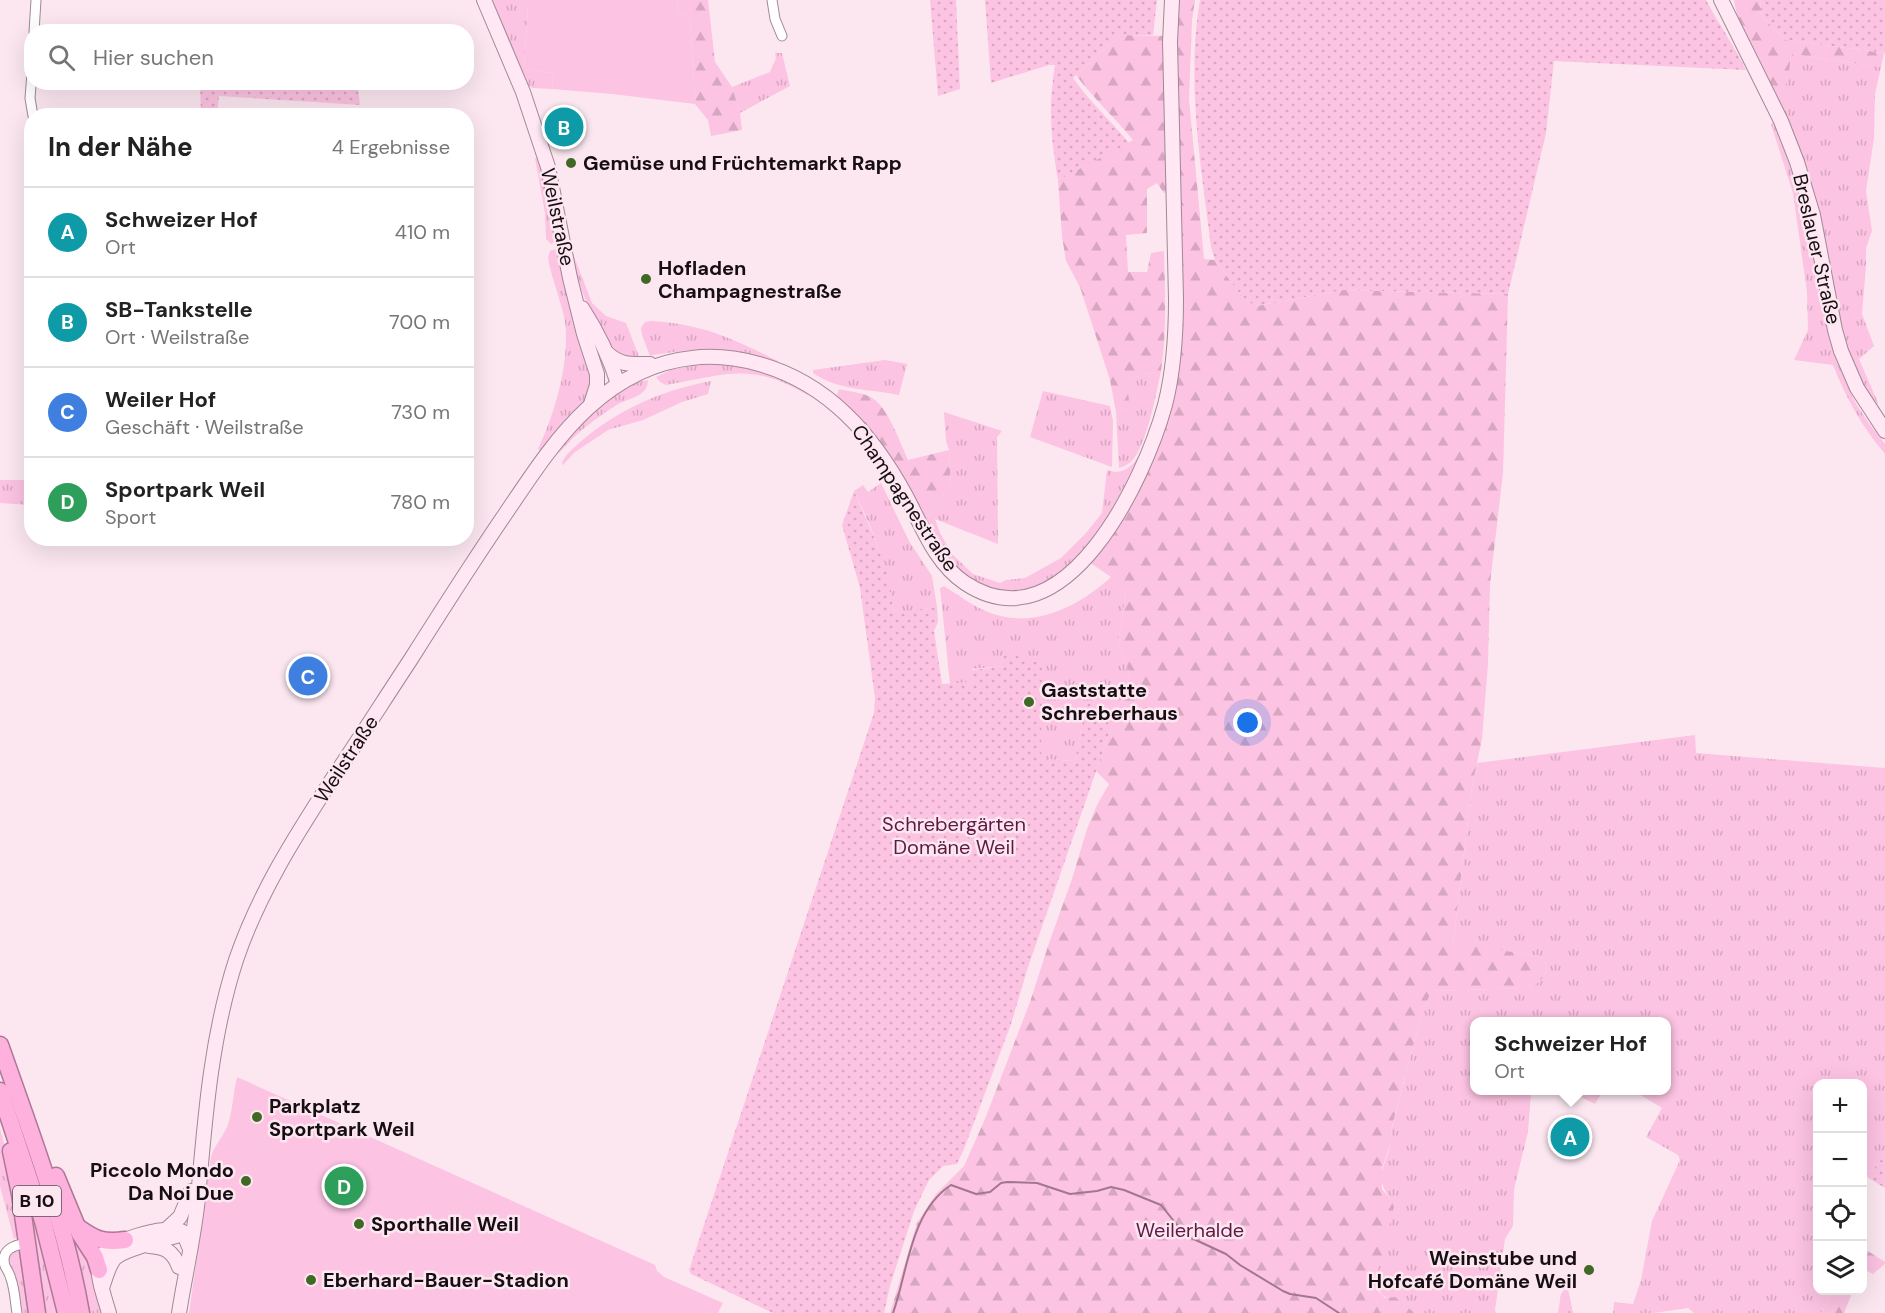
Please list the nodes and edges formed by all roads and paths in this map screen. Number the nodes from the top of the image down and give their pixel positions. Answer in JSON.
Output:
{"nodes":[{"id":1,"x":36,"y":0,"type":"edge"},
{"id":2,"x":484,"y":0,"type":"edge"},
{"id":3,"x":772,"y":0,"type":"edge"},
{"id":4,"x":1172,"y":0,"type":"edge"},
{"id":5,"x":1721,"y":0,"type":"edge"},
{"id":6,"x":1730,"y":0,"type":"edge"},
{"id":7,"x":34,"y":24,"type":"edge"},
{"id":8,"x":1733,"y":26,"type":"junction"},
{"id":9,"x":782,"y":36,"type":"dead end"},
{"id":10,"x":31,"y":90,"type":"edge"},
{"id":11,"x":32,"y":108,"type":"edge"},
{"id":12,"x":577,"y":301,"type":"junction"},
{"id":13,"x":606,"y":352,"type":"junction"},
{"id":14,"x":593,"y":360,"type":"junction"},
{"id":15,"x":632,"y":369,"type":"junction"},
{"id":16,"x":618,"y":384,"type":"junction"},
{"id":17,"x":591,"y":405,"type":"junction"},
{"id":18,"x":1885,"y":430,"type":"edge"},
{"id":19,"x":0,"y":1045,"type":"edge"},
{"id":20,"x":0,"y":1091,"type":"edge"},
{"id":21,"x":0,"y":1117,"type":"edge"},
{"id":22,"x":29,"y":1127,"type":"junction"},
{"id":23,"x":200,"y":1156,"type":"junction"},
{"id":24,"x":191,"y":1191,"type":"junction"},
{"id":25,"x":196,"y":1214,"type":"junction"},
{"id":26,"x":76,"y":1225,"type":"junction"},
{"id":27,"x":167,"y":1229,"type":"junction"},
{"id":28,"x":184,"y":1233,"type":"junction"},
{"id":29,"x":125,"y":1240,"type":"junction"},
{"id":30,"x":27,"y":1243,"type":"junction"},
{"id":31,"x":147,"y":1246,"type":"junction"},
{"id":32,"x":190,"y":1252,"type":"junction"},
{"id":33,"x":179,"y":1267,"type":"junction"},
{"id":34,"x":99,"y":1270,"type":"junction"},
{"id":35,"x":102,"y":1287,"type":"junction"},
{"id":36,"x":180,"y":1308,"type":"edge"},
{"id":37,"x":17,"y":1313,"type":"edge"},
{"id":38,"x":37,"y":1313,"type":"edge"},
{"id":39,"x":66,"y":1313,"type":"edge"},
{"id":40,"x":81,"y":1313,"type":"edge"},
{"id":41,"x":109,"y":1313,"type":"edge"}],
"edges":[{"from":1,"to":7,"type":"street"},
{"from":2,"to":12,"type":"main road","name":"Weilstraße"},
{"from":3,"to":9,"type":"street"},
{"from":4,"to":15,"type":"main road","name":"Champagnestraße"},
{"from":5,"to":8,"type":"main road","name":"Breslauer Straße"},
{"from":6,"to":8,"type":"street"},
{"from":8,"to":18,"type":"main road","name":"Breslauer Straße"},
{"from":10,"to":11,"type":"street"},
{"from":12,"to":13,"type":"main road","name":"Weilstraße"},
{"from":12,"to":14,"type":"main road","name":"Weilstraße"},
{"from":13,"to":15,"type":"main road"},
{"from":13,"to":16,"type":"main road","name":"Weilstraße"},
{"from":14,"to":16,"type":"main road"},
{"from":14,"to":17,"type":"main road","name":"Weilstraße"},
{"from":15,"to":16,"type":"main road","name":"Champagnestraße"},
{"from":16,"to":17,"type":"main road","name":"Weilstraße"},
{"from":17,"to":23,"type":"main road","name":"Weilstraße"},
{"from":19,"to":22,"type":"highway","number":"B 10"},
{"from":20,"to":39,"type":"highway","number":"B 10"},
{"from":21,"to":30,"type":"highway"},
{"from":22,"to":26,"type":"highway"},
{"from":22,"to":40,"type":"highway","number":"B 10"},
{"from":23,"to":24,"type":"main road","name":"Weilstraße"},
{"from":23,"to":25,"type":"main road","name":"Weilstraße"},
{"from":24,"to":27,"type":"main road"},
{"from":24,"to":28,"type":"main road","name":"Weilstraße"},
{"from":25,"to":28,"type":"main road"},
{"from":25,"to":32,"type":"main road","name":"Weilstraße"},
{"from":26,"to":29,"type":"highway"},
{"from":26,"to":34,"type":"highway"},
{"from":27,"to":28,"type":"main road"},
{"from":27,"to":29,"type":"main road"},
{"from":28,"to":31,"type":"main road"},
{"from":28,"to":32,"type":"main road"},
{"from":28,"to":33,"type":"main road","name":"Weilstraße"},
{"from":29,"to":34,"type":"main road"},
{"from":30,"to":37,"type":"street"},
{"from":30,"to":38,"type":"highway"},
{"from":31,"to":33,"type":"main road"},
{"from":31,"to":35,"type":"main road"},
{"from":32,"to":36,"type":"main road","name":"Weilstraße"},
{"from":33,"to":36,"type":"main road","name":"Weilstraße"},
{"from":34,"to":35,"type":"main road"},
{"from":35,"to":41,"type":"main road"}]}
